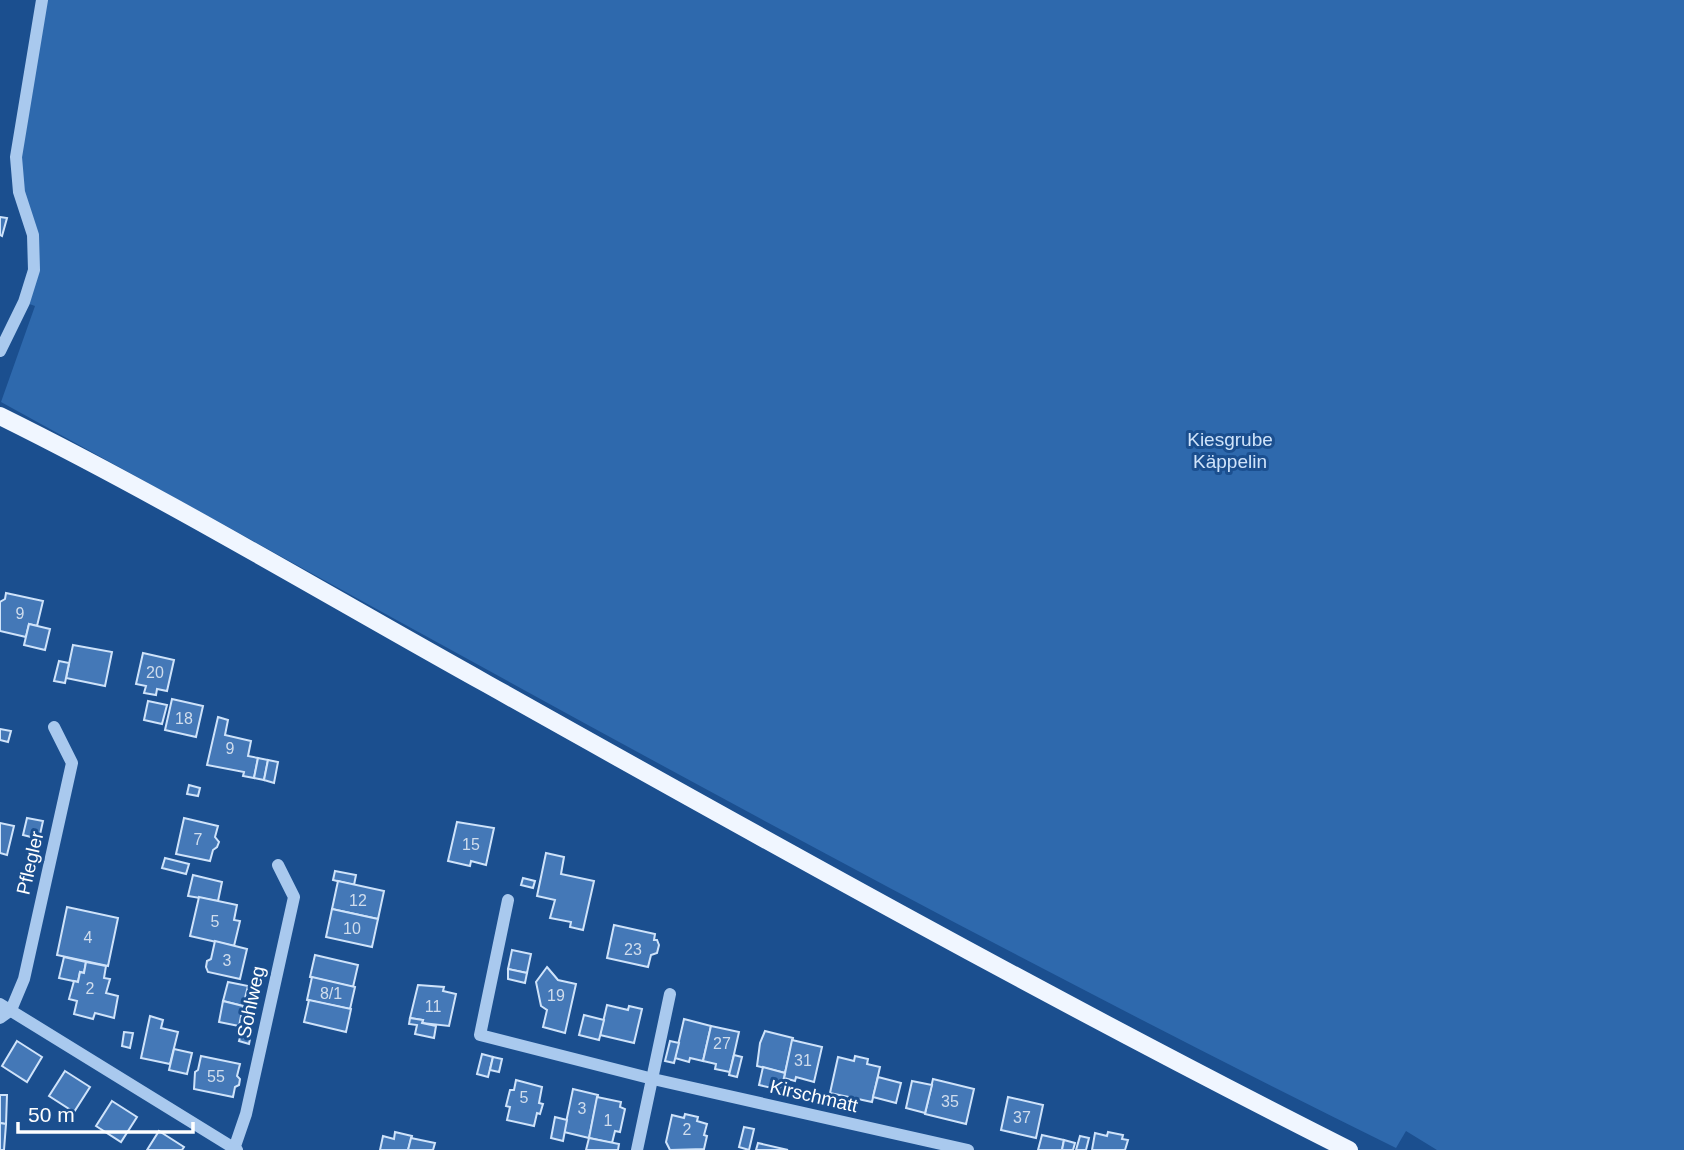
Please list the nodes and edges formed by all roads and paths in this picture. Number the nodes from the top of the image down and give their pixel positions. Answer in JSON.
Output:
{"nodes":[{"id":1,"x":41,"y":0,"type":"edge"},
{"id":2,"x":0,"y":351,"type":"edge"},
{"id":3,"x":0,"y":416,"type":"edge"},
{"id":4,"x":54,"y":727,"type":"dead end"},
{"id":5,"x":278,"y":865,"type":"dead end"},
{"id":6,"x":508,"y":900,"type":"dead end"},
{"id":7,"x":670,"y":994,"type":"dead end"},
{"id":8,"x":4,"y":1011,"type":"edge"},
{"id":9,"x":653,"y":1079,"type":"junction"},
{"id":10,"x":236,"y":1149,"type":"edge"},
{"id":11,"x":637,"y":1150,"type":"edge"},
{"id":12,"x":968,"y":1150,"type":"edge"},
{"id":13,"x":1349,"y":1150,"type":"edge"}],
"edges":[{"from":1,"to":2,"type":"street"},
{"from":3,"to":13,"type":"main road"},
{"from":4,"to":8,"type":"street","name":"Pflegler"},
{"from":5,"to":10,"type":"street","name":"Sohlweg"},
{"from":6,"to":9,"type":"street","name":"Kirschmatt"},
{"from":7,"to":9,"type":"street"},
{"from":8,"to":10,"type":"street"},
{"from":9,"to":11,"type":"street"},
{"from":9,"to":12,"type":"street","name":"Kirschmatt"}]}
